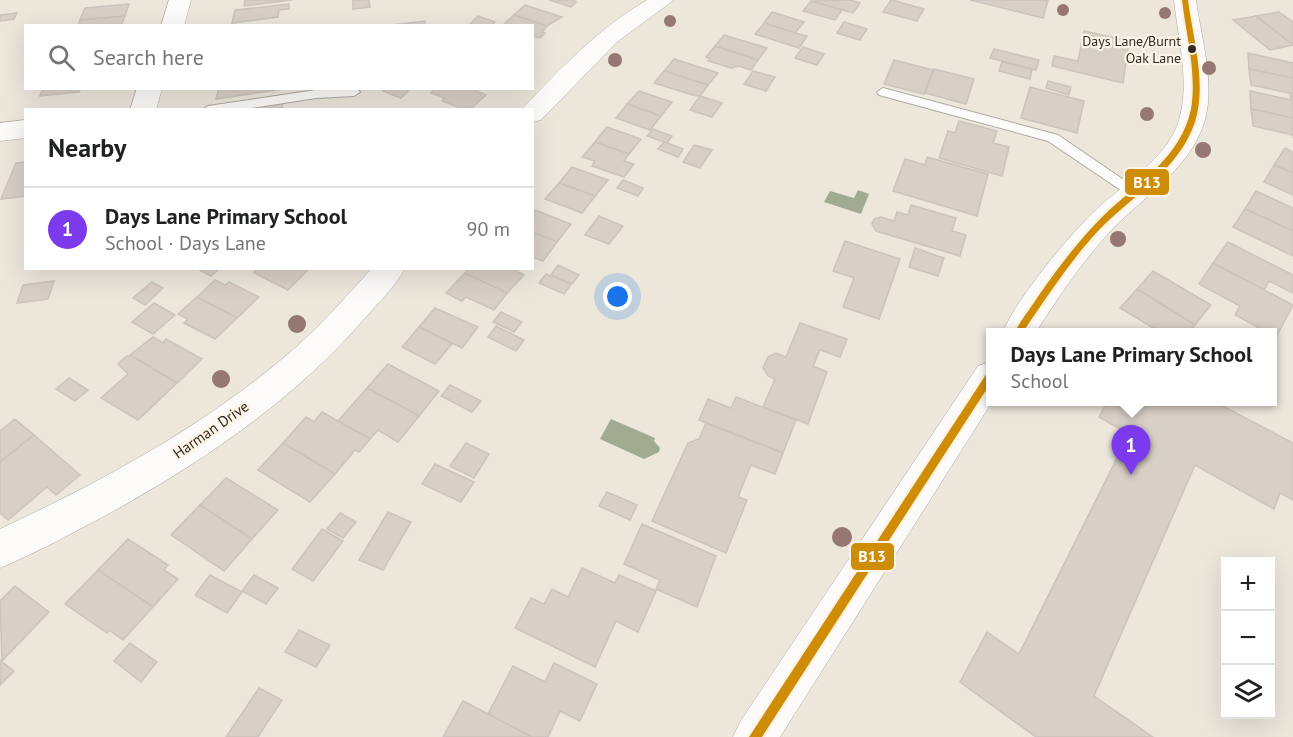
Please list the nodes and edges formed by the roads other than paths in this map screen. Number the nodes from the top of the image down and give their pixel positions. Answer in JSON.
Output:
{"nodes":[{"id":1,"x":180,"y":0,"type":"edge"},
{"id":2,"x":663,"y":0,"type":"edge"},
{"id":3,"x":1185,"y":0,"type":"edge"},
{"id":4,"x":173,"y":24,"type":"edge"},
{"id":5,"x":149,"y":90,"type":"edge"},
{"id":6,"x":354,"y":92,"type":"dead end"},
{"id":7,"x":884,"y":92,"type":"dead end"},
{"id":8,"x":144,"y":108,"type":"edge"},
{"id":9,"x":222,"y":108,"type":"edge"},
{"id":10,"x":534,"y":112,"type":"edge"},
{"id":11,"x":24,"y":129,"type":"edge"},
{"id":12,"x":0,"y":132,"type":"edge"},
{"id":13,"x":1133,"y":191,"type":"junction"},
{"id":14,"x":388,"y":270,"type":"edge"},
{"id":15,"x":1021,"y":328,"type":"edge"},
{"id":16,"x":986,"y":382,"type":"edge"},
{"id":17,"x":0,"y":549,"type":"edge"},
{"id":18,"x":755,"y":737,"type":"edge"}],
"edges":[{"from":1,"to":4,"type":"street"},
{"from":2,"to":10,"type":"street"},
{"from":3,"to":13,"type":"street"},
{"from":5,"to":8,"type":"street"},
{"from":6,"to":9,"type":"lane"},
{"from":7,"to":13,"type":"lane"},
{"from":11,"to":12,"type":"street"},
{"from":13,"to":15,"type":"street"},
{"from":14,"to":17,"type":"street","name":"Harman Drive"},
{"from":16,"to":18,"type":"street"}]}
